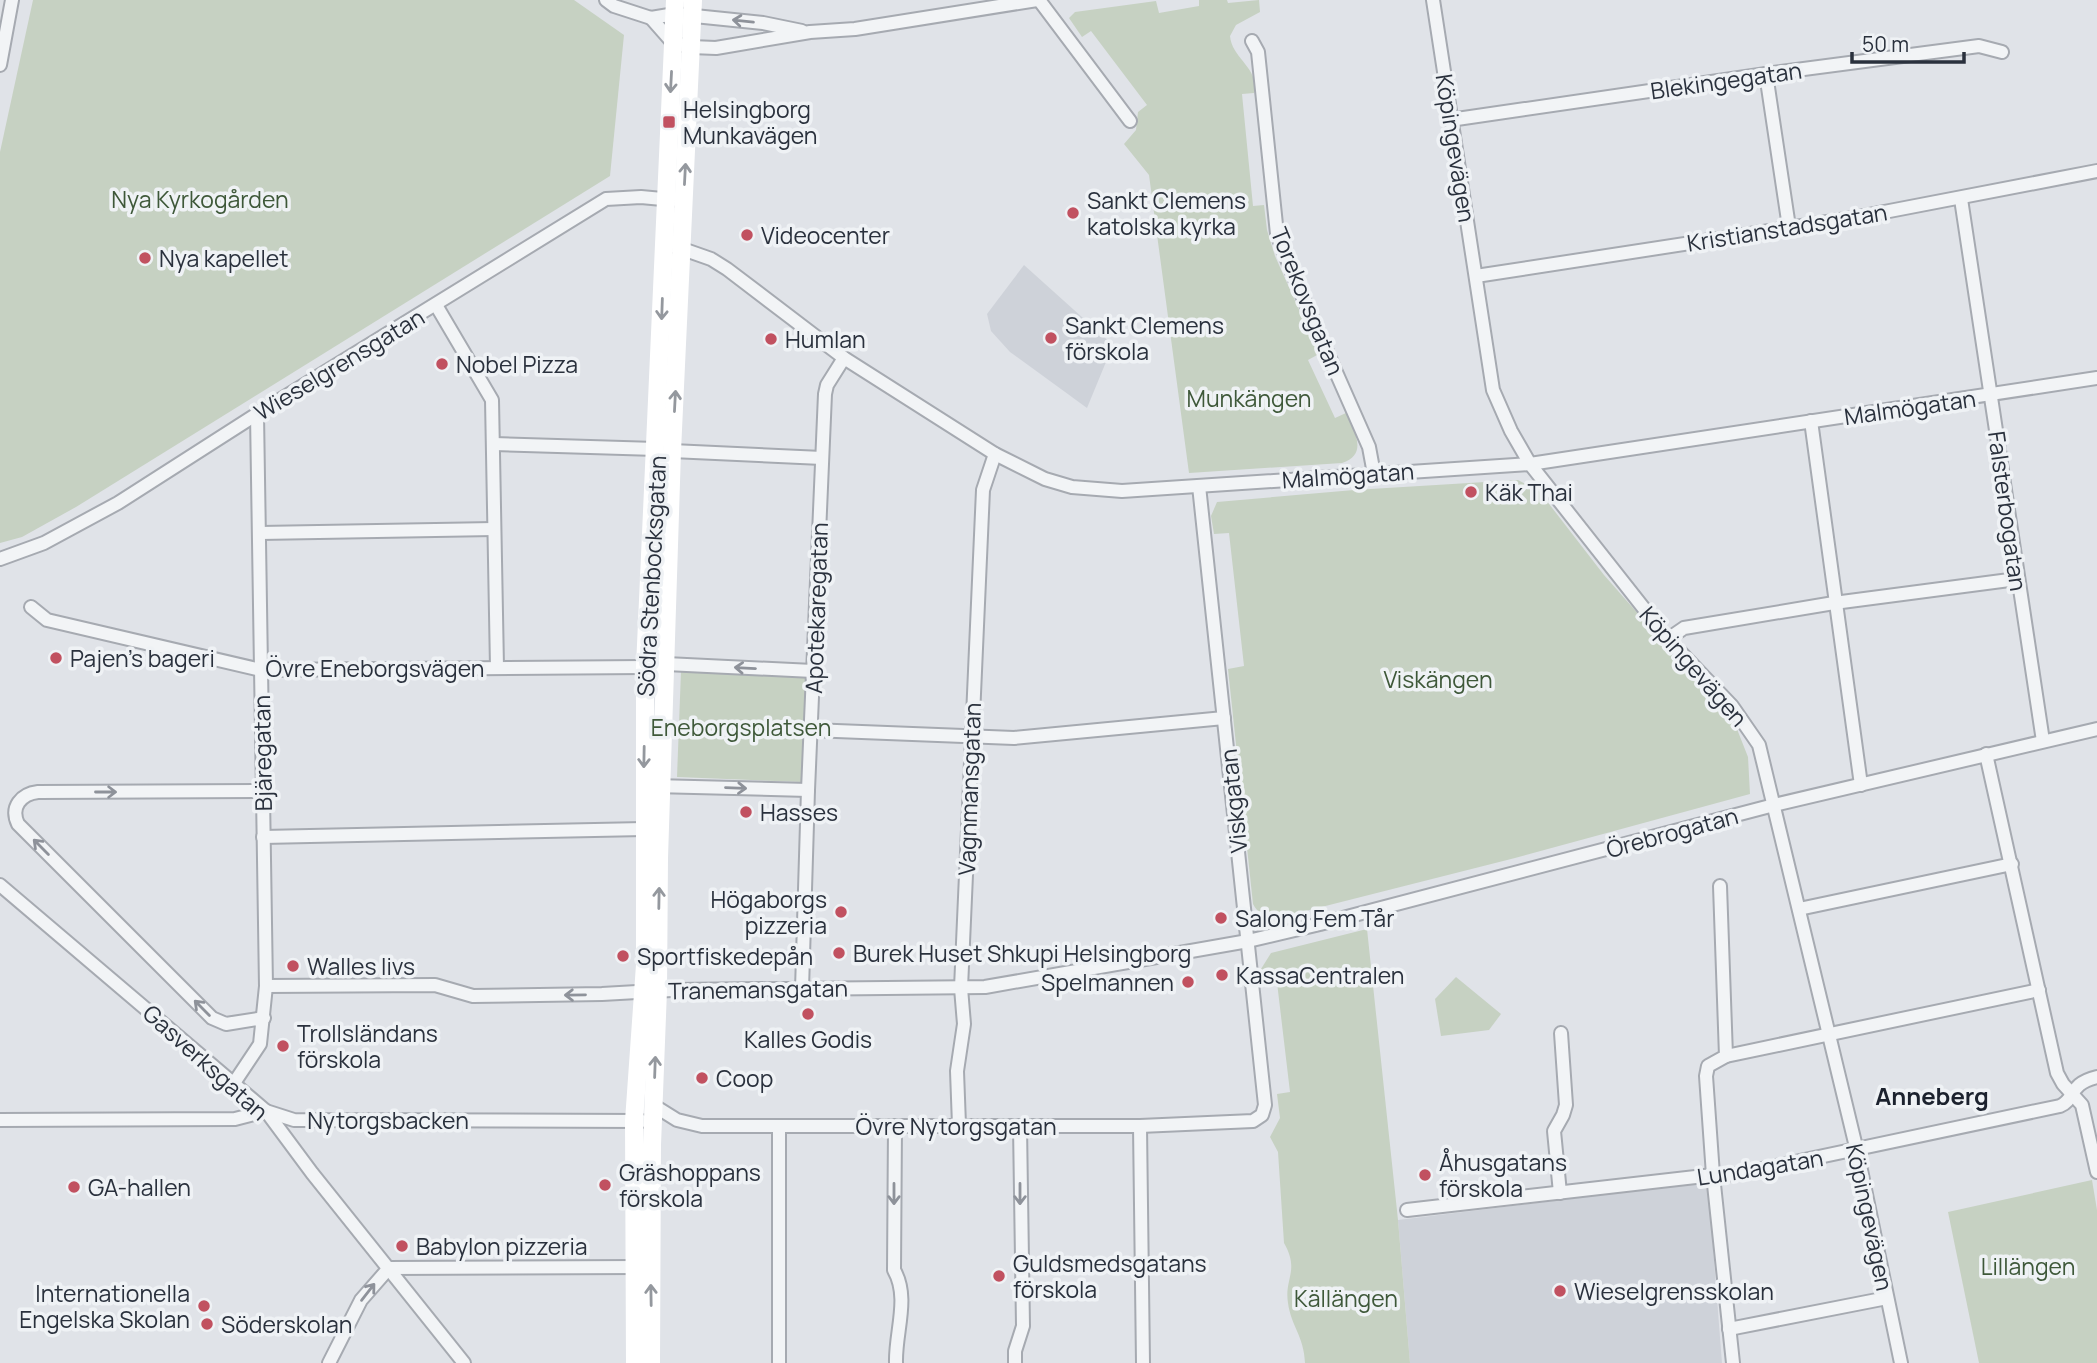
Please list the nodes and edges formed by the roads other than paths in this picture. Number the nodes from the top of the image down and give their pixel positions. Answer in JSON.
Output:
{"nodes":[{"id":1,"x":12,"y":0,"type":"edge"},
{"id":2,"x":606,"y":0,"type":"edge"},
{"id":3,"x":1038,"y":0,"type":"edge"},
{"id":4,"x":1433,"y":0,"type":"edge"},
{"id":5,"x":684,"y":7,"type":"edge"},
{"id":6,"x":651,"y":18,"type":"junction"},
{"id":7,"x":810,"y":32,"type":"junction"},
{"id":8,"x":1252,"y":41,"type":"dead end"},
{"id":9,"x":673,"y":43,"type":"junction"},
{"id":10,"x":691,"y":47,"type":"junction"},
{"id":11,"x":2002,"y":52,"type":"dead end"},
{"id":12,"x":0,"y":65,"type":"edge"},
{"id":13,"x":1766,"y":74,"type":"junction"},
{"id":14,"x":1450,"y":120,"type":"junction"},
{"id":15,"x":1130,"y":121,"type":"dead end"},
{"id":16,"x":2097,"y":172,"type":"edge"},
{"id":17,"x":1961,"y":199,"type":"junction"},
{"id":18,"x":674,"y":200,"type":"junction"},
{"id":19,"x":1789,"y":227,"type":"junction"},
{"id":20,"x":663,"y":245,"type":"junction"},
{"id":21,"x":682,"y":248,"type":"junction"},
{"id":22,"x":1476,"y":276,"type":"junction"},
{"id":23,"x":436,"y":305,"type":"junction"},
{"id":24,"x":844,"y":358,"type":"junction"},
{"id":25,"x":2097,"y":378,"type":"edge"},
{"id":26,"x":1991,"y":396,"type":"junction"},
{"id":27,"x":257,"y":414,"type":"junction"},
{"id":28,"x":1811,"y":421,"type":"junction"},
{"id":29,"x":494,"y":444,"type":"junction"},
{"id":30,"x":664,"y":451,"type":"junction"},
{"id":31,"x":995,"y":454,"type":"junction"},
{"id":32,"x":822,"y":458,"type":"junction"},
{"id":33,"x":1530,"y":464,"type":"junction"},
{"id":34,"x":1374,"y":474,"type":"junction"},
{"id":35,"x":1199,"y":486,"type":"junction"},
{"id":36,"x":494,"y":529,"type":"junction"},
{"id":37,"x":260,"y":533,"type":"junction"},
{"id":38,"x":0,"y":559,"type":"edge"},
{"id":39,"x":2018,"y":579,"type":"junction"},
{"id":40,"x":1834,"y":603,"type":"junction"},
{"id":41,"x":31,"y":607,"type":"dead end"},
{"id":42,"x":1668,"y":639,"type":"junction"},
{"id":43,"x":666,"y":664,"type":"junction"},
{"id":44,"x":497,"y":667,"type":"junction"},
{"id":45,"x":645,"y":667,"type":"junction"},
{"id":46,"x":261,"y":670,"type":"junction"},
{"id":47,"x":813,"y":671,"type":"junction"},
{"id":48,"x":1224,"y":718,"type":"junction"},
{"id":49,"x":2097,"y":729,"type":"edge"},
{"id":50,"x":811,"y":730,"type":"junction"},
{"id":51,"x":971,"y":737,"type":"junction"},
{"id":52,"x":2043,"y":741,"type":"junction"},
{"id":53,"x":1986,"y":754,"type":"junction"},
{"id":54,"x":643,"y":785,"type":"junction"},
{"id":55,"x":1860,"y":785,"type":"junction"},
{"id":56,"x":662,"y":786,"type":"junction"},
{"id":57,"x":808,"y":790,"type":"junction"},
{"id":58,"x":262,"y":791,"type":"junction"},
{"id":59,"x":1774,"y":805,"type":"junction"},
{"id":60,"x":644,"y":829,"type":"junction"},
{"id":61,"x":263,"y":837,"type":"junction"},
{"id":62,"x":2012,"y":864,"type":"junction"},
{"id":63,"x":0,"y":885,"type":"edge"},
{"id":64,"x":1720,"y":886,"type":"dead end"},
{"id":65,"x":1799,"y":909,"type":"junction"},
{"id":66,"x":1248,"y":941,"type":"junction"},
{"id":67,"x":266,"y":986,"type":"junction"},
{"id":68,"x":961,"y":988,"type":"junction"},
{"id":69,"x":802,"y":989,"type":"junction"},
{"id":70,"x":2039,"y":990,"type":"junction"},
{"id":71,"x":650,"y":991,"type":"junction"},
{"id":72,"x":264,"y":1018,"type":"junction"},
{"id":73,"x":1561,"y":1033,"type":"dead end"},
{"id":74,"x":1829,"y":1035,"type":"junction"},
{"id":75,"x":1726,"y":1056,"type":"junction"},
{"id":76,"x":2097,"y":1077,"type":"edge"},
{"id":77,"x":234,"y":1083,"type":"junction"},
{"id":78,"x":2071,"y":1092,"type":"junction"},
{"id":79,"x":266,"y":1111,"type":"junction"},
{"id":80,"x":653,"y":1113,"type":"junction"},
{"id":81,"x":1262,"y":1115,"type":"joint"},
{"id":82,"x":0,"y":1120,"type":"edge"},
{"id":83,"x":634,"y":1121,"type":"junction"},
{"id":84,"x":959,"y":1125,"type":"junction"},
{"id":85,"x":895,"y":1126,"type":"junction"},
{"id":86,"x":1020,"y":1126,"type":"junction"},
{"id":87,"x":1140,"y":1126,"type":"junction"},
{"id":88,"x":779,"y":1127,"type":"junction"},
{"id":89,"x":1857,"y":1151,"type":"junction"},
{"id":90,"x":2097,"y":1172,"type":"edge"},
{"id":91,"x":1713,"y":1175,"type":"junction"},
{"id":92,"x":1560,"y":1193,"type":"junction"},
{"id":93,"x":1407,"y":1210,"type":"dead end"},
{"id":94,"x":642,"y":1267,"type":"junction"},
{"id":95,"x":389,"y":1268,"type":"junction"},
{"id":96,"x":1887,"y":1298,"type":"junction"},
{"id":97,"x":1729,"y":1329,"type":"junction"},
{"id":98,"x":329,"y":1363,"type":"edge"},
{"id":99,"x":464,"y":1363,"type":"edge"},
{"id":100,"x":635,"y":1363,"type":"edge"},
{"id":101,"x":652,"y":1363,"type":"edge"},
{"id":102,"x":779,"y":1363,"type":"edge"},
{"id":103,"x":896,"y":1363,"type":"edge"},
{"id":104,"x":1015,"y":1363,"type":"edge"},
{"id":105,"x":1143,"y":1363,"type":"edge"},
{"id":106,"x":1733,"y":1363,"type":"edge"},
{"id":107,"x":1901,"y":1363,"type":"edge"}],
"edges":[{"from":1,"to":12,"type":"street"},
{"from":2,"to":6,"type":"street"},
{"from":3,"to":7,"type":"street"},
{"from":3,"to":15,"type":"street"},
{"from":4,"to":14,"type":"street","name":"Köpingevägen"},
{"from":5,"to":6,"type":"street"},
{"from":7,"to":5,"type":"street","one_way":true},
{"from":5,"to":9,"type":"main road","name":"Södra Stenbocksgatan"},
{"from":5,"to":10,"type":"main road","name":"Södra Stenbocksgatan"},
{"from":6,"to":9,"type":"street"},
{"from":7,"to":10,"type":"street"},
{"from":8,"to":34,"type":"street","name":"Torekovsgatan"},
{"from":9,"to":10,"type":"street"},
{"from":9,"to":18,"type":"main road","name":"Södra Stenbocksgatan","one_way":true},
{"from":18,"to":10,"type":"main road","name":"Södra Stenbocksgatan","one_way":true},
{"from":11,"to":13,"type":"street","name":"Blekingegatan"},
{"from":13,"to":14,"type":"street","name":"Blekingegatan"},
{"from":13,"to":19,"type":"street"},
{"from":14,"to":22,"type":"street","name":"Köpingevägen"},
{"from":16,"to":17,"type":"street","name":"Kristianstadsgatan"},
{"from":17,"to":19,"type":"street","name":"Kristianstadsgatan"},
{"from":17,"to":26,"type":"street","name":"Falsterbogatan"},
{"from":18,"to":20,"type":"main road","name":"Södra Stenbocksgatan"},
{"from":18,"to":21,"type":"main road","name":"Södra Stenbocksgatan"},
{"from":18,"to":23,"type":"street","name":"Wieselgrensgatan"},
{"from":19,"to":22,"type":"street","name":"Kristianstadsgatan"},
{"from":20,"to":21,"type":"street","name":"Malmögatan"},
{"from":20,"to":30,"type":"main road","name":"Södra Stenbocksgatan","one_way":true},
{"from":21,"to":24,"type":"street","name":"Malmögatan"},
{"from":30,"to":21,"type":"main road","name":"Södra Stenbocksgatan","one_way":true},
{"from":22,"to":33,"type":"street","name":"Köpingevägen"},
{"from":23,"to":27,"type":"street","name":"Wieselgrensgatan"},
{"from":23,"to":29,"type":"street"},
{"from":24,"to":31,"type":"street","name":"Malmögatan"},
{"from":24,"to":32,"type":"street","name":"Apotekaregatan"},
{"from":25,"to":26,"type":"street","name":"Malmögatan"},
{"from":26,"to":28,"type":"street","name":"Malmögatan"},
{"from":26,"to":39,"type":"street","name":"Falsterbogatan"},
{"from":27,"to":37,"type":"street","name":"Bjäregatan"},
{"from":27,"to":38,"type":"street","name":"Wieselgrensgatan"},
{"from":28,"to":33,"type":"street","name":"Malmögatan"},
{"from":28,"to":40,"type":"street"},
{"from":29,"to":30,"type":"street"},
{"from":29,"to":36,"type":"street"},
{"from":30,"to":32,"type":"street"},
{"from":30,"to":43,"type":"main road","name":"Södra Stenbocksgatan"},
{"from":30,"to":45,"type":"main road","name":"Södra Stenbocksgatan"},
{"from":31,"to":35,"type":"street","name":"Malmögatan"},
{"from":31,"to":51,"type":"street","name":"Vagnmansgatan"},
{"from":32,"to":47,"type":"street","name":"Apotekaregatan"},
{"from":33,"to":34,"type":"street","name":"Malmögatan"},
{"from":33,"to":42,"type":"street","name":"Köpingevägen"},
{"from":34,"to":35,"type":"street","name":"Malmögatan"},
{"from":35,"to":48,"type":"street","name":"Viskgatan"},
{"from":36,"to":37,"type":"street"},
{"from":36,"to":44,"type":"street"},
{"from":37,"to":46,"type":"street","name":"Bjäregatan"},
{"from":39,"to":40,"type":"street"},
{"from":39,"to":52,"type":"street","name":"Falsterbogatan"},
{"from":40,"to":42,"type":"street"},
{"from":40,"to":55,"type":"street"},
{"from":41,"to":46,"type":"street","name":"Övre Eneborgsvägen"},
{"from":42,"to":59,"type":"street","name":"Köpingevägen"},
{"from":47,"to":43,"type":"street","one_way":true},
{"from":43,"to":56,"type":"main road","name":"Södra Stenbocksgatan"},
{"from":44,"to":45,"type":"street","name":"Övre Eneborgsvägen"},
{"from":44,"to":46,"type":"street","name":"Övre Eneborgsvägen"},
{"from":45,"to":54,"type":"main road","name":"Södra Stenbocksgatan","one_way":true},
{"from":46,"to":58,"type":"street","name":"Bjäregatan"},
{"from":47,"to":50,"type":"street","name":"Apotekaregatan"},
{"from":48,"to":51,"type":"street"},
{"from":48,"to":66,"type":"street","name":"Viskgatan"},
{"from":49,"to":52,"type":"street","name":"Örebrogatan"},
{"from":50,"to":51,"type":"street"},
{"from":50,"to":57,"type":"street","name":"Apotekaregatan"},
{"from":51,"to":68,"type":"street","name":"Vagnmansgatan"},
{"from":52,"to":53,"type":"street","name":"Örebrogatan"},
{"from":53,"to":55,"type":"street","name":"Örebrogatan"},
{"from":53,"to":62,"type":"street"},
{"from":54,"to":56,"type":"street"},
{"from":54,"to":60,"type":"main road","name":"Södra Stenbocksgatan"},
{"from":55,"to":59,"type":"street","name":"Örebrogatan"},
{"from":56,"to":57,"type":"street","one_way":true},
{"from":71,"to":56,"type":"main road","name":"Södra Stenbocksgatan","one_way":true},
{"from":57,"to":69,"type":"street","name":"Apotekaregatan"},
{"from":58,"to":61,"type":"street","name":"Bjäregatan"},
{"from":72,"to":58,"type":"street","one_way":true},
{"from":59,"to":65,"type":"street","name":"Köpingevägen"},
{"from":59,"to":66,"type":"street","name":"Örebrogatan"},
{"from":60,"to":61,"type":"street"},
{"from":60,"to":71,"type":"main road","name":"Södra Stenbocksgatan"},
{"from":61,"to":67,"type":"street","name":"Bjäregatan"},
{"from":62,"to":65,"type":"street"},
{"from":62,"to":70,"type":"street"},
{"from":63,"to":77,"type":"street","name":"Gasverksgatan"},
{"from":64,"to":75,"type":"street"},
{"from":65,"to":74,"type":"street","name":"Köpingevägen"},
{"from":66,"to":68,"type":"street","name":"Tranemansgatan"},
{"from":66,"to":81,"type":"street","name":"Viskgatan"},
{"from":71,"to":67,"type":"street","name":"Tranemansgatan","one_way":true},
{"from":67,"to":72,"type":"street","name":"Bjäregatan"},
{"from":68,"to":69,"type":"street","name":"Tranemansgatan"},
{"from":68,"to":84,"type":"street","name":"Vagnmansgatan"},
{"from":69,"to":71,"type":"street","name":"Tranemansgatan"},
{"from":70,"to":74,"type":"street"},
{"from":70,"to":78,"type":"street"},
{"from":80,"to":71,"type":"main road","name":"Södra Stenbocksgatan","one_way":true},
{"from":71,"to":83,"type":"main road","name":"Södra Stenbocksgatan"},
{"from":72,"to":77,"type":"street","name":"Bjäregatan"},
{"from":73,"to":92,"type":"street"},
{"from":74,"to":75,"type":"street"},
{"from":74,"to":89,"type":"street","name":"Köpingevägen"},
{"from":75,"to":91,"type":"street"},
{"from":76,"to":78,"type":"street","name":"Lundagatan"},
{"from":77,"to":79,"type":"street","name":"Gasverksgatan"},
{"from":78,"to":89,"type":"street","name":"Lundagatan"},
{"from":78,"to":90,"type":"street"},
{"from":79,"to":82,"type":"street","name":"Nytorgsbacken"},
{"from":79,"to":83,"type":"street","name":"Nytorgsbacken"},
{"from":79,"to":95,"type":"street","name":"Gasverksgatan"},
{"from":80,"to":83,"type":"street","name":"Nytorgsbacken"},
{"from":80,"to":88,"type":"street","name":"Övre Nytorgsgatan"},
{"from":80,"to":94,"type":"main road","name":"Södra Stenbocksgatan"},
{"from":81,"to":87,"type":"street","name":"Övre Nytorgsgatan"},
{"from":83,"to":94,"type":"main road","name":"Södra Stenbocksgatan"},
{"from":84,"to":85,"type":"street","name":"Övre Nytorgsgatan"},
{"from":84,"to":86,"type":"street","name":"Övre Nytorgsgatan"},
{"from":85,"to":88,"type":"street","name":"Övre Nytorgsgatan"},
{"from":85,"to":103,"type":"street","one_way":true},
{"from":86,"to":87,"type":"street","name":"Övre Nytorgsgatan"},
{"from":86,"to":104,"type":"street","one_way":true},
{"from":87,"to":105,"type":"street"},
{"from":88,"to":102,"type":"street"},
{"from":89,"to":91,"type":"street","name":"Lundagatan"},
{"from":89,"to":96,"type":"street","name":"Köpingevägen"},
{"from":91,"to":92,"type":"street","name":"Lundagatan"},
{"from":91,"to":97,"type":"street"},
{"from":92,"to":93,"type":"street","name":"Lundagatan"},
{"from":94,"to":95,"type":"street"},
{"from":94,"to":100,"type":"main road","name":"Södra Stenbocksgatan"},
{"from":101,"to":94,"type":"main road","name":"Södra Stenbocksgatan","one_way":true},
{"from":98,"to":95,"type":"street","one_way":true},
{"from":95,"to":99,"type":"street","name":"Gasverksgatan"},
{"from":96,"to":97,"type":"street"},
{"from":96,"to":107,"type":"street","name":"Köpingevägen"},
{"from":97,"to":106,"type":"street"}]}
